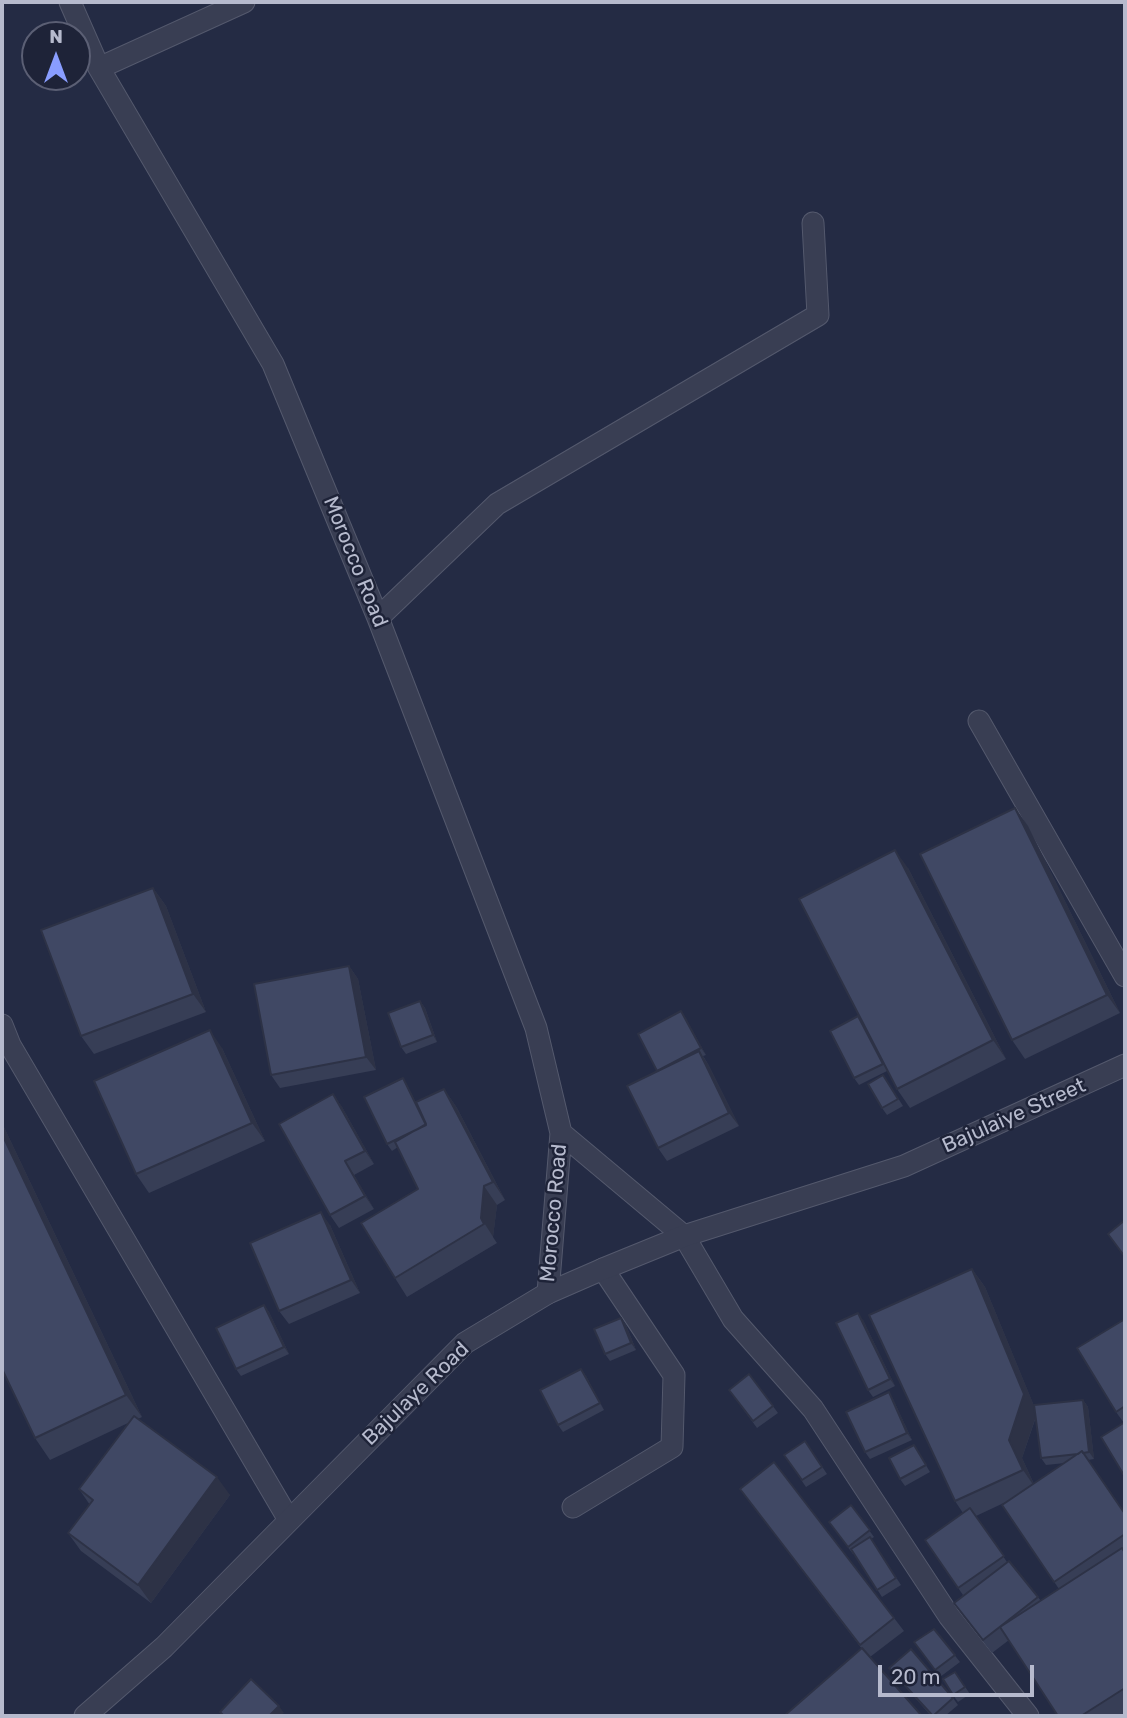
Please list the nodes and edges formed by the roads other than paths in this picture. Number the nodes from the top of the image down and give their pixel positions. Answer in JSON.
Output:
{"nodes":[{"id":1,"x":70,"y":2,"type":"edge"},
{"id":2,"x":244,"y":2,"type":"edge"},
{"id":3,"x":99,"y":68,"type":"junction"},
{"id":4,"x":813,"y":223,"type":"dead end"},
{"id":5,"x":378,"y":618,"type":"junction"},
{"id":6,"x":979,"y":721,"type":"dead end"},
{"id":7,"x":1125,"y":976,"type":"edge"},
{"id":8,"x":2,"y":1025,"type":"edge"},
{"id":9,"x":1125,"y":1065,"type":"edge"},
{"id":10,"x":561,"y":1133,"type":"junction"},
{"id":11,"x":904,"y":1166,"type":"joint"},
{"id":12,"x":684,"y":1236,"type":"junction"},
{"id":13,"x":603,"y":1269,"type":"junction"},
{"id":14,"x":548,"y":1293,"type":"junction"},
{"id":15,"x":573,"y":1507,"type":"dead end"},
{"id":16,"x":289,"y":1520,"type":"junction"},
{"id":17,"x":85,"y":1716,"type":"edge"},
{"id":18,"x":1028,"y":1716,"type":"edge"}],
"edges":[{"from":1,"to":3,"type":"street","name":"Morocco Road"},
{"from":2,"to":3,"type":"street"},
{"from":3,"to":5,"type":"street","name":"Morocco Road"},
{"from":4,"to":5,"type":"street"},
{"from":5,"to":10,"type":"street","name":"Morocco Road"},
{"from":6,"to":7,"type":"street"},
{"from":8,"to":16,"type":"street"},
{"from":9,"to":11,"type":"street","name":"Bajulaiye Street"},
{"from":10,"to":12,"type":"street","name":"Morocco Road"},
{"from":10,"to":14,"type":"street","name":"Morocco Road"},
{"from":11,"to":12,"type":"street","name":"Bajulaye Road"},
{"from":12,"to":13,"type":"street","name":"Bajulaye Road"},
{"from":12,"to":18,"type":"street","name":"Morocco Road"},
{"from":13,"to":14,"type":"street","name":"Bajulaye Road"},
{"from":13,"to":15,"type":"street"},
{"from":14,"to":16,"type":"street","name":"Bajulaye Road"},
{"from":16,"to":17,"type":"street","name":"Bajulaye Road"}]}
